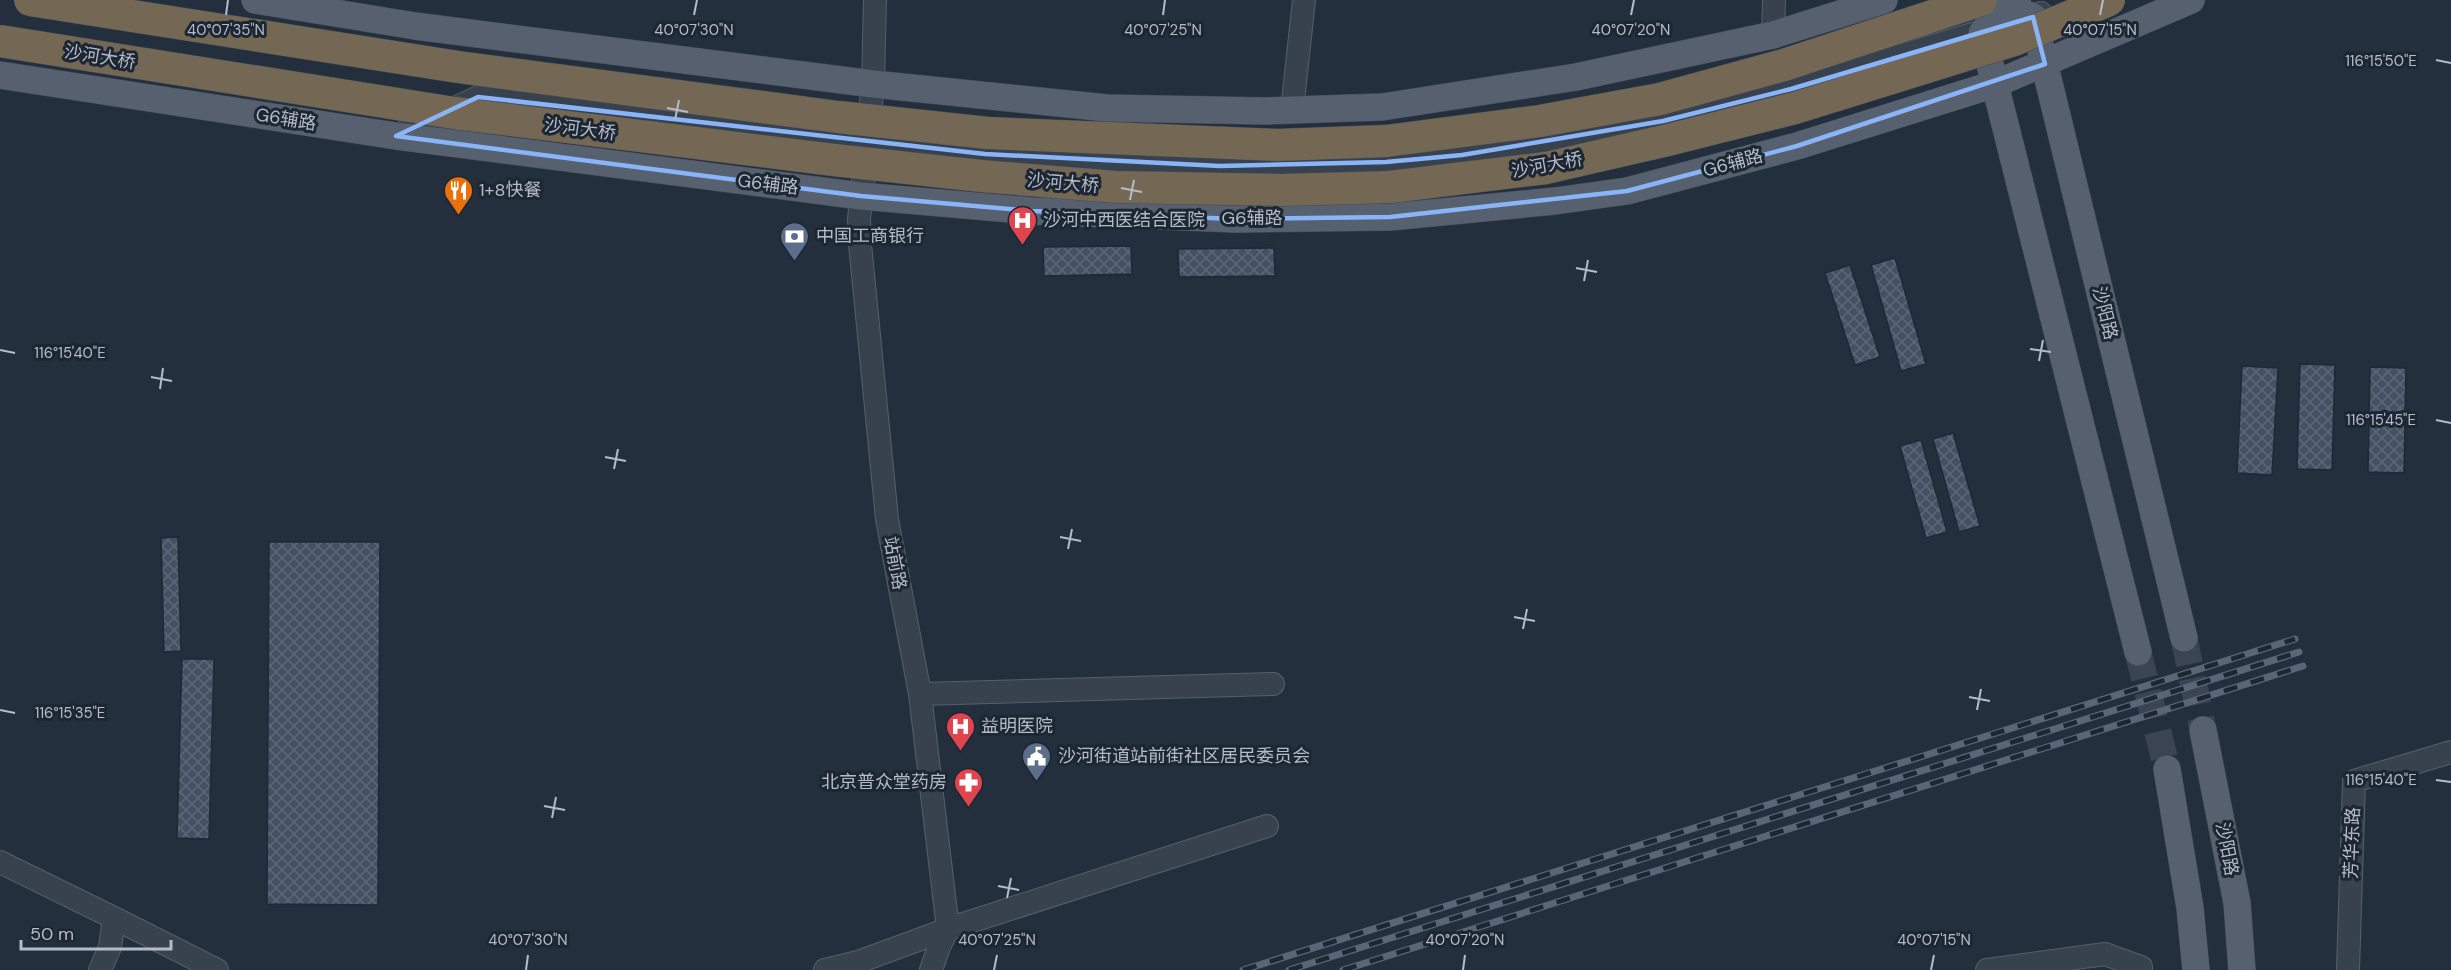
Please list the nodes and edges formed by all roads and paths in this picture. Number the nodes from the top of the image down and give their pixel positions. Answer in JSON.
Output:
{"nodes":[{"id":1,"x":30,"y":0,"type":"edge"},
{"id":2,"x":255,"y":0,"type":"edge"},
{"id":3,"x":875,"y":0,"type":"edge"},
{"id":4,"x":1304,"y":0,"type":"edge"},
{"id":5,"x":1774,"y":0,"type":"edge"},
{"id":6,"x":1884,"y":0,"type":"edge"},
{"id":7,"x":2073,"y":0,"type":"edge"},
{"id":8,"x":2109,"y":0,"type":"edge"},
{"id":9,"x":2191,"y":0,"type":"edge"},
{"id":10,"x":2009,"y":5,"type":"edge"},
{"id":11,"x":1982,"y":33,"type":"junction"},
{"id":12,"x":1773,"y":35,"type":"junction"},
{"id":13,"x":0,"y":41,"type":"edge"},
{"id":14,"x":2045,"y":64,"type":"junction"},
{"id":15,"x":0,"y":75,"type":"edge"},
{"id":16,"x":873,"y":84,"type":"junction"},
{"id":17,"x":1995,"y":84,"type":"junction"},
{"id":18,"x":1292,"y":110,"type":"junction"},
{"id":19,"x":396,"y":136,"type":"junction"},
{"id":20,"x":866,"y":142,"type":"junction"},
{"id":21,"x":861,"y":196,"type":"junction"},
{"id":22,"x":2184,"y":638,"type":"tunnel mouth"},
{"id":23,"x":2138,"y":652,"type":"tunnel mouth"},
{"id":24,"x":1273,"y":684,"type":"dead end"},
{"id":25,"x":920,"y":694,"type":"junction"},
{"id":26,"x":2203,"y":730,"type":"tunnel mouth"},
{"id":27,"x":2451,"y":753,"type":"edge"},
{"id":28,"x":2166,"y":769,"type":"tunnel mouth"},
{"id":29,"x":1267,"y":826,"type":"dead end"},
{"id":30,"x":0,"y":862,"type":"edge"},
{"id":31,"x":114,"y":918,"type":"junction"},
{"id":32,"x":948,"y":929,"type":"junction"},
{"id":33,"x":100,"y":970,"type":"edge"},
{"id":34,"x":217,"y":970,"type":"edge"},
{"id":35,"x":825,"y":970,"type":"edge"},
{"id":36,"x":931,"y":970,"type":"edge"},
{"id":37,"x":1987,"y":970,"type":"edge"},
{"id":38,"x":2141,"y":970,"type":"edge"},
{"id":39,"x":2196,"y":970,"type":"edge"},
{"id":40,"x":2242,"y":970,"type":"edge"},
{"id":41,"x":2348,"y":970,"type":"edge"}],
"edges":[{"from":1,"to":10,"type":"highway","bridge":true},
{"from":2,"to":16,"type":"main road"},
{"from":3,"to":16,"type":"street","name":"站前路"},
{"from":4,"to":18,"type":"street"},
{"from":5,"to":12,"type":"street"},
{"from":6,"to":12,"type":"main road"},
{"from":7,"to":10,"type":"street"},
{"from":8,"to":13,"type":"highway","name":"沙河大桥","bridge":true},
{"from":9,"to":14,"type":"main road","name":"G6辅路"},
{"from":10,"to":11,"type":"main road"},
{"from":10,"to":14,"type":"main road","name":"沙阳路"},
{"from":11,"to":17,"type":"main road"},
{"from":11,"to":20,"type":"street"},
{"from":12,"to":18,"type":"main road"},
{"from":14,"to":17,"type":"main road","name":"G6辅路"},
{"from":14,"to":22,"type":"main road","name":"沙阳路"},
{"from":15,"to":19,"type":"main road","name":"G6辅路"},
{"from":16,"to":18,"type":"main road"},
{"from":16,"to":20,"type":"street","name":"站前路"},
{"from":17,"to":21,"type":"main road","name":"G6辅路"},
{"from":17,"to":23,"type":"main road"},
{"from":19,"to":20,"type":"street"},
{"from":19,"to":21,"type":"main road","name":"G6辅路"},
{"from":20,"to":21,"type":"street","name":"站前路"},
{"from":21,"to":25,"type":"street","name":"站前路"},
{"from":24,"to":25,"type":"street"},
{"from":25,"to":32,"type":"street","name":"站前路"},
{"from":26,"to":40,"type":"main road","name":"沙阳路"},
{"from":27,"to":41,"type":"street","name":"芳华东路"},
{"from":28,"to":39,"type":"main road"},
{"from":29,"to":32,"type":"street"},
{"from":30,"to":31,"type":"street"},
{"from":31,"to":33,"type":"street"},
{"from":31,"to":34,"type":"street"},
{"from":32,"to":35,"type":"street"},
{"from":32,"to":36,"type":"street"},
{"from":37,"to":38,"type":"street"}]}
